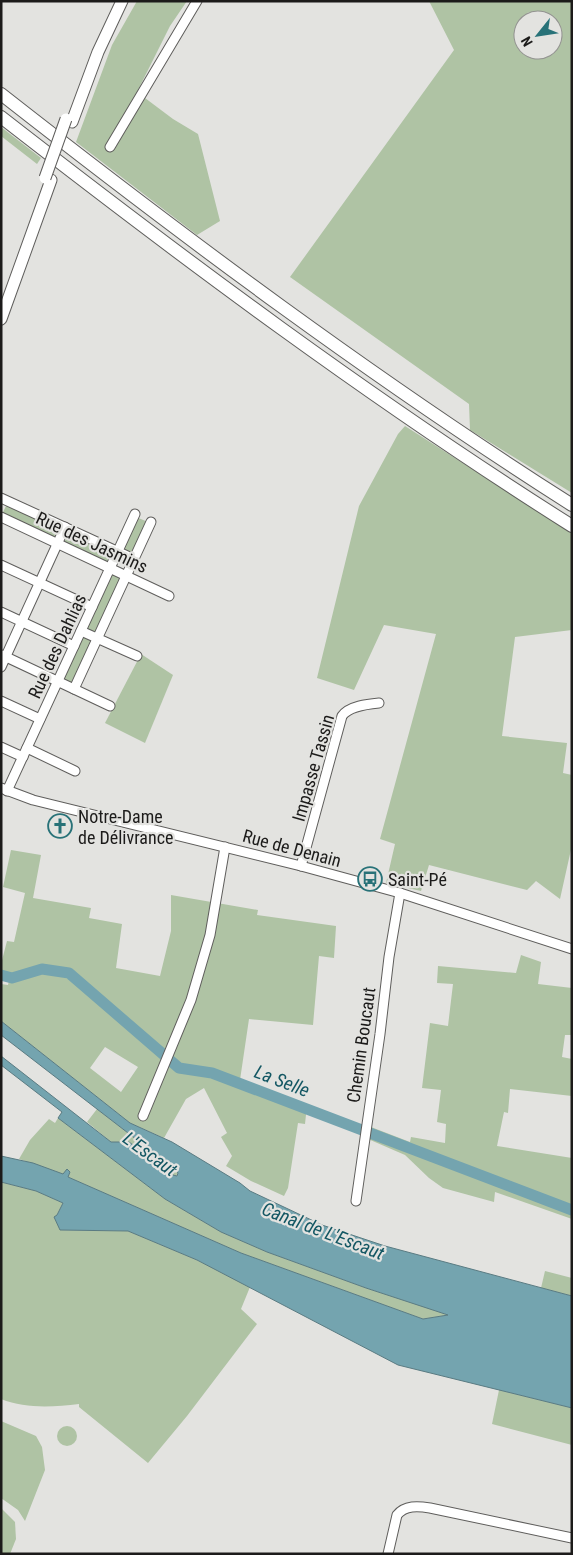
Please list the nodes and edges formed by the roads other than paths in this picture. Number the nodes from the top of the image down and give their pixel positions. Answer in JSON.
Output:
{"nodes":[{"id":1,"x":120,"y":1,"type":"edge"},
{"id":2,"x":197,"y":1,"type":"edge"},
{"id":3,"x":1,"y":94,"type":"edge"},
{"id":4,"x":1,"y":117,"type":"edge"},
{"id":5,"x":110,"y":147,"type":"dead end"},
{"id":6,"x":48,"y":179,"type":"junction"},
{"id":7,"x":1,"y":302,"type":"edge"},
{"id":8,"x":1,"y":319,"type":"edge"},
{"id":9,"x":2,"y":501,"type":"edge"},
{"id":10,"x":572,"y":505,"type":"edge"},
{"id":11,"x":135,"y":514,"type":"dead end"},
{"id":12,"x":1,"y":517,"type":"edge"},
{"id":13,"x":151,"y":522,"type":"dead end"},
{"id":14,"x":572,"y":526,"type":"edge"},
{"id":15,"x":65,"y":527,"type":"junction"},
{"id":16,"x":58,"y":544,"type":"junction"},
{"id":17,"x":118,"y":552,"type":"junction"},
{"id":18,"x":134,"y":559,"type":"junction"},
{"id":19,"x":1,"y":565,"type":"edge"},
{"id":20,"x":110,"y":568,"type":"junction"},
{"id":21,"x":126,"y":576,"type":"junction"},
{"id":22,"x":40,"y":583,"type":"junction"},
{"id":23,"x":170,"y":596,"type":"dead end"},
{"id":24,"x":92,"y":607,"type":"junction"},
{"id":25,"x":1,"y":612,"type":"edge"},
{"id":26,"x":22,"y":622,"type":"junction"},
{"id":27,"x":81,"y":631,"type":"junction"},
{"id":28,"x":98,"y":638,"type":"junction"},
{"id":29,"x":74,"y":646,"type":"junction"},
{"id":30,"x":4,"y":656,"type":"edge"},
{"id":31,"x":137,"y":656,"type":"dead end"},
{"id":32,"x":1,"y":667,"type":"edge"},
{"id":33,"x":58,"y":681,"type":"junction"},
{"id":34,"x":74,"y":689,"type":"junction"},
{"id":35,"x":1,"y":701,"type":"edge"},
{"id":36,"x":379,"y":703,"type":"dead end"},
{"id":37,"x":110,"y":706,"type":"dead end"},
{"id":38,"x":40,"y":719,"type":"junction"},
{"id":39,"x":1,"y":747,"type":"edge"},
{"id":40,"x":27,"y":748,"type":"junction"},
{"id":41,"x":23,"y":757,"type":"junction"},
{"id":42,"x":75,"y":771,"type":"dead end"},
{"id":43,"x":3,"y":790,"type":"edge"},
{"id":44,"x":224,"y":847,"type":"junction"},
{"id":45,"x":301,"y":866,"type":"junction"},
{"id":46,"x":400,"y":893,"type":"junction"},
{"id":47,"x":572,"y":949,"type":"edge"},
{"id":48,"x":143,"y":1116,"type":"dead end"},
{"id":49,"x":356,"y":1201,"type":"dead end"},
{"id":50,"x":572,"y":1538,"type":"edge"},
{"id":51,"x":388,"y":1554,"type":"edge"}],
"edges":[{"from":1,"to":6,"type":"main road","bridge":true},
{"from":2,"to":5,"type":"street"},
{"from":3,"to":10,"type":"highway"},
{"from":4,"to":14,"type":"highway"},
{"from":6,"to":7,"type":"main road"},
{"from":6,"to":8,"type":"main road"},
{"from":9,"to":15,"type":"street"},
{"from":11,"to":17,"type":"street","name":"Rue des Dahlias"},
{"from":12,"to":16,"type":"street","name":"Rue des Jasmins"},
{"from":13,"to":18,"type":"street"},
{"from":15,"to":16,"type":"street"},
{"from":15,"to":17,"type":"street"},
{"from":16,"to":20,"type":"street","name":"Rue des Jasmins"},
{"from":16,"to":22,"type":"street"},
{"from":17,"to":18,"type":"street"},
{"from":17,"to":20,"type":"street","name":"Rue des Dahlias"},
{"from":18,"to":21,"type":"street"},
{"from":19,"to":22,"type":"street"},
{"from":20,"to":21,"type":"street","name":"Rue des Jasmins"},
{"from":20,"to":24,"type":"street","name":"Rue des Dahlias"},
{"from":21,"to":23,"type":"street","name":"Rue des Jasmins"},
{"from":21,"to":28,"type":"street"},
{"from":22,"to":24,"type":"street"},
{"from":22,"to":26,"type":"street"},
{"from":24,"to":27,"type":"street","name":"Rue des Dahlias"},
{"from":25,"to":26,"type":"street"},
{"from":26,"to":29,"type":"street"},
{"from":26,"to":30,"type":"street"},
{"from":27,"to":28,"type":"street"},
{"from":27,"to":29,"type":"street","name":"Rue des Dahlias"},
{"from":28,"to":31,"type":"street"},
{"from":28,"to":34,"type":"street"},
{"from":29,"to":33,"type":"street","name":"Rue des Dahlias"},
{"from":30,"to":32,"type":"street"},
{"from":30,"to":33,"type":"street"},
{"from":33,"to":34,"type":"street"},
{"from":33,"to":38,"type":"street","name":"Rue des Dahlias"},
{"from":34,"to":37,"type":"street"},
{"from":35,"to":38,"type":"street"},
{"from":36,"to":45,"type":"street","name":"Impasse Tassin"},
{"from":38,"to":40,"type":"street","name":"Rue des Dahlias"},
{"from":39,"to":41,"type":"street"},
{"from":40,"to":41,"type":"street","name":"Rue des Dahlias"},
{"from":40,"to":42,"type":"street"},
{"from":41,"to":43,"type":"street","name":"Rue des Dahlias"},
{"from":43,"to":44,"type":"street","name":"Rue de Denain"},
{"from":44,"to":45,"type":"street","name":"Rue de Denain"},
{"from":44,"to":48,"type":"street"},
{"from":45,"to":46,"type":"street","name":"Rue de Denain"},
{"from":46,"to":47,"type":"street","name":"Rue de Denain"},
{"from":46,"to":49,"type":"street","name":"Chemin Boucaut"},
{"from":50,"to":51,"type":"street"}]}
